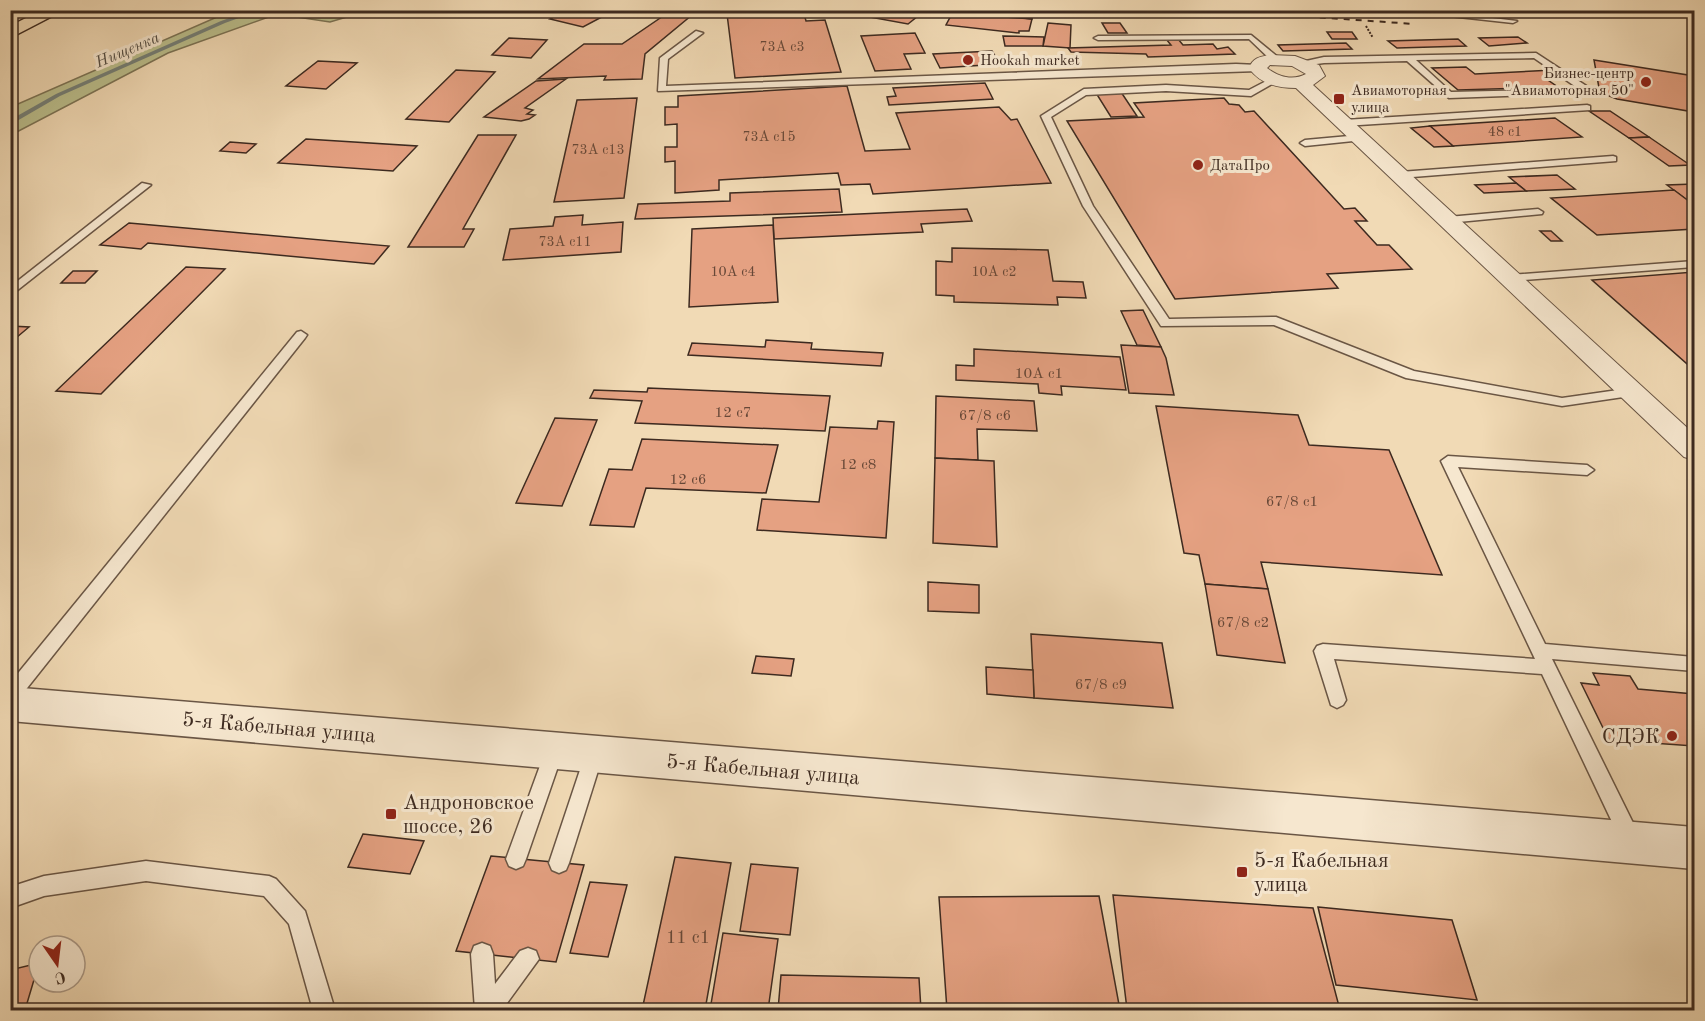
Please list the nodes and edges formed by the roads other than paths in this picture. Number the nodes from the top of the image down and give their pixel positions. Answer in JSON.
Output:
{"nodes":[{"id":1,"x":56,"y":10,"type":"edge"},
{"id":2,"x":1398,"y":10,"type":"edge"},
{"id":3,"x":1512,"y":21,"type":"dead end"},
{"id":4,"x":10,"y":33,"type":"edge"},
{"id":5,"x":699,"y":33,"type":"dead end"},
{"id":6,"x":1098,"y":38,"type":"dead end"},
{"id":7,"x":1408,"y":57,"type":"junction"},
{"id":8,"x":1275,"y":60,"type":"junction"},
{"id":9,"x":1258,"y":68,"type":"junction"},
{"id":10,"x":1300,"y":73,"type":"junction"},
{"id":11,"x":1275,"y":80,"type":"junction"},
{"id":12,"x":1587,"y":108,"type":"dead end"},
{"id":13,"x":1344,"y":123,"type":"junction"},
{"id":14,"x":1360,"y":138,"type":"junction"},
{"id":15,"x":1305,"y":143,"type":"dead end"},
{"id":16,"x":1613,"y":159,"type":"dead end"},
{"id":17,"x":1400,"y":175,"type":"junction"},
{"id":18,"x":146,"y":186,"type":"dead end"},
{"id":19,"x":1538,"y":212,"type":"dead end"},
{"id":20,"x":1448,"y":220,"type":"junction"},
{"id":21,"x":1695,"y":264,"type":"edge"},
{"id":22,"x":1511,"y":278,"type":"junction"},
{"id":23,"x":10,"y":293,"type":"edge"},
{"id":24,"x":300,"y":335,"type":"dead end"},
{"id":25,"x":1632,"y":392,"type":"junction"},
{"id":26,"x":1695,"y":450,"type":"edge"},
{"id":27,"x":1587,"y":470,"type":"dead end"},
{"id":28,"x":1545,"y":659,"type":"junction"},
{"id":29,"x":1695,"y":664,"type":"edge"},
{"id":30,"x":10,"y":697,"type":"edge"},
{"id":31,"x":1337,"y":700,"type":"dead end"},
{"id":32,"x":10,"y":704,"type":"edge"},
{"id":33,"x":554,"y":752,"type":"junction"},
{"id":34,"x":594,"y":755,"type":"junction"},
{"id":35,"x":1631,"y":842,"type":"junction"},
{"id":36,"x":1695,"y":848,"type":"edge"},
{"id":37,"x":516,"y":859,"type":"dead end"},
{"id":38,"x":559,"y":862,"type":"dead end"},
{"id":39,"x":10,"y":898,"type":"edge"},
{"id":40,"x":482,"y":954,"type":"dead end"},
{"id":41,"x":528,"y":959,"type":"dead end"},
{"id":42,"x":324,"y":1011,"type":"edge"},
{"id":43,"x":487,"y":1011,"type":"edge"}],
"edges":[{"from":1,"to":4,"type":"main road"},
{"from":2,"to":3,"type":"lane"},
{"from":5,"to":9,"type":"lane"},
{"from":6,"to":8,"type":"lane"},
{"from":7,"to":7,"type":"lane"},
{"from":7,"to":10,"type":"lane"},
{"from":8,"to":9,"type":"street"},
{"from":8,"to":10,"type":"street"},
{"from":9,"to":11,"type":"street"},
{"from":10,"to":11,"type":"street"},
{"from":10,"to":13,"type":"street"},
{"from":11,"to":25,"type":"lane"},
{"from":12,"to":13,"type":"lane"},
{"from":13,"to":14,"type":"street"},
{"from":14,"to":15,"type":"lane"},
{"from":14,"to":17,"type":"street"},
{"from":16,"to":17,"type":"lane"},
{"from":17,"to":20,"type":"street"},
{"from":18,"to":23,"type":"lane"},
{"from":19,"to":20,"type":"lane"},
{"from":20,"to":22,"type":"street"},
{"from":21,"to":22,"type":"lane"},
{"from":22,"to":25,"type":"street"},
{"from":24,"to":30,"type":"lane"},
{"from":25,"to":26,"type":"street"},
{"from":27,"to":28,"type":"lane"},
{"from":28,"to":29,"type":"lane"},
{"from":28,"to":31,"type":"lane"},
{"from":28,"to":35,"type":"lane"},
{"from":32,"to":33,"type":"street","name":"5-я Кабельная улица"},
{"from":33,"to":34,"type":"street","name":"5-я Кабельная улица"},
{"from":33,"to":37,"type":"lane"},
{"from":34,"to":35,"type":"street","name":"5-я Кабельная улица"},
{"from":34,"to":38,"type":"lane"},
{"from":35,"to":36,"type":"street","name":"5-я Кабельная улица"},
{"from":39,"to":42,"type":"lane"},
{"from":40,"to":43,"type":"lane"},
{"from":41,"to":43,"type":"lane"}]}
